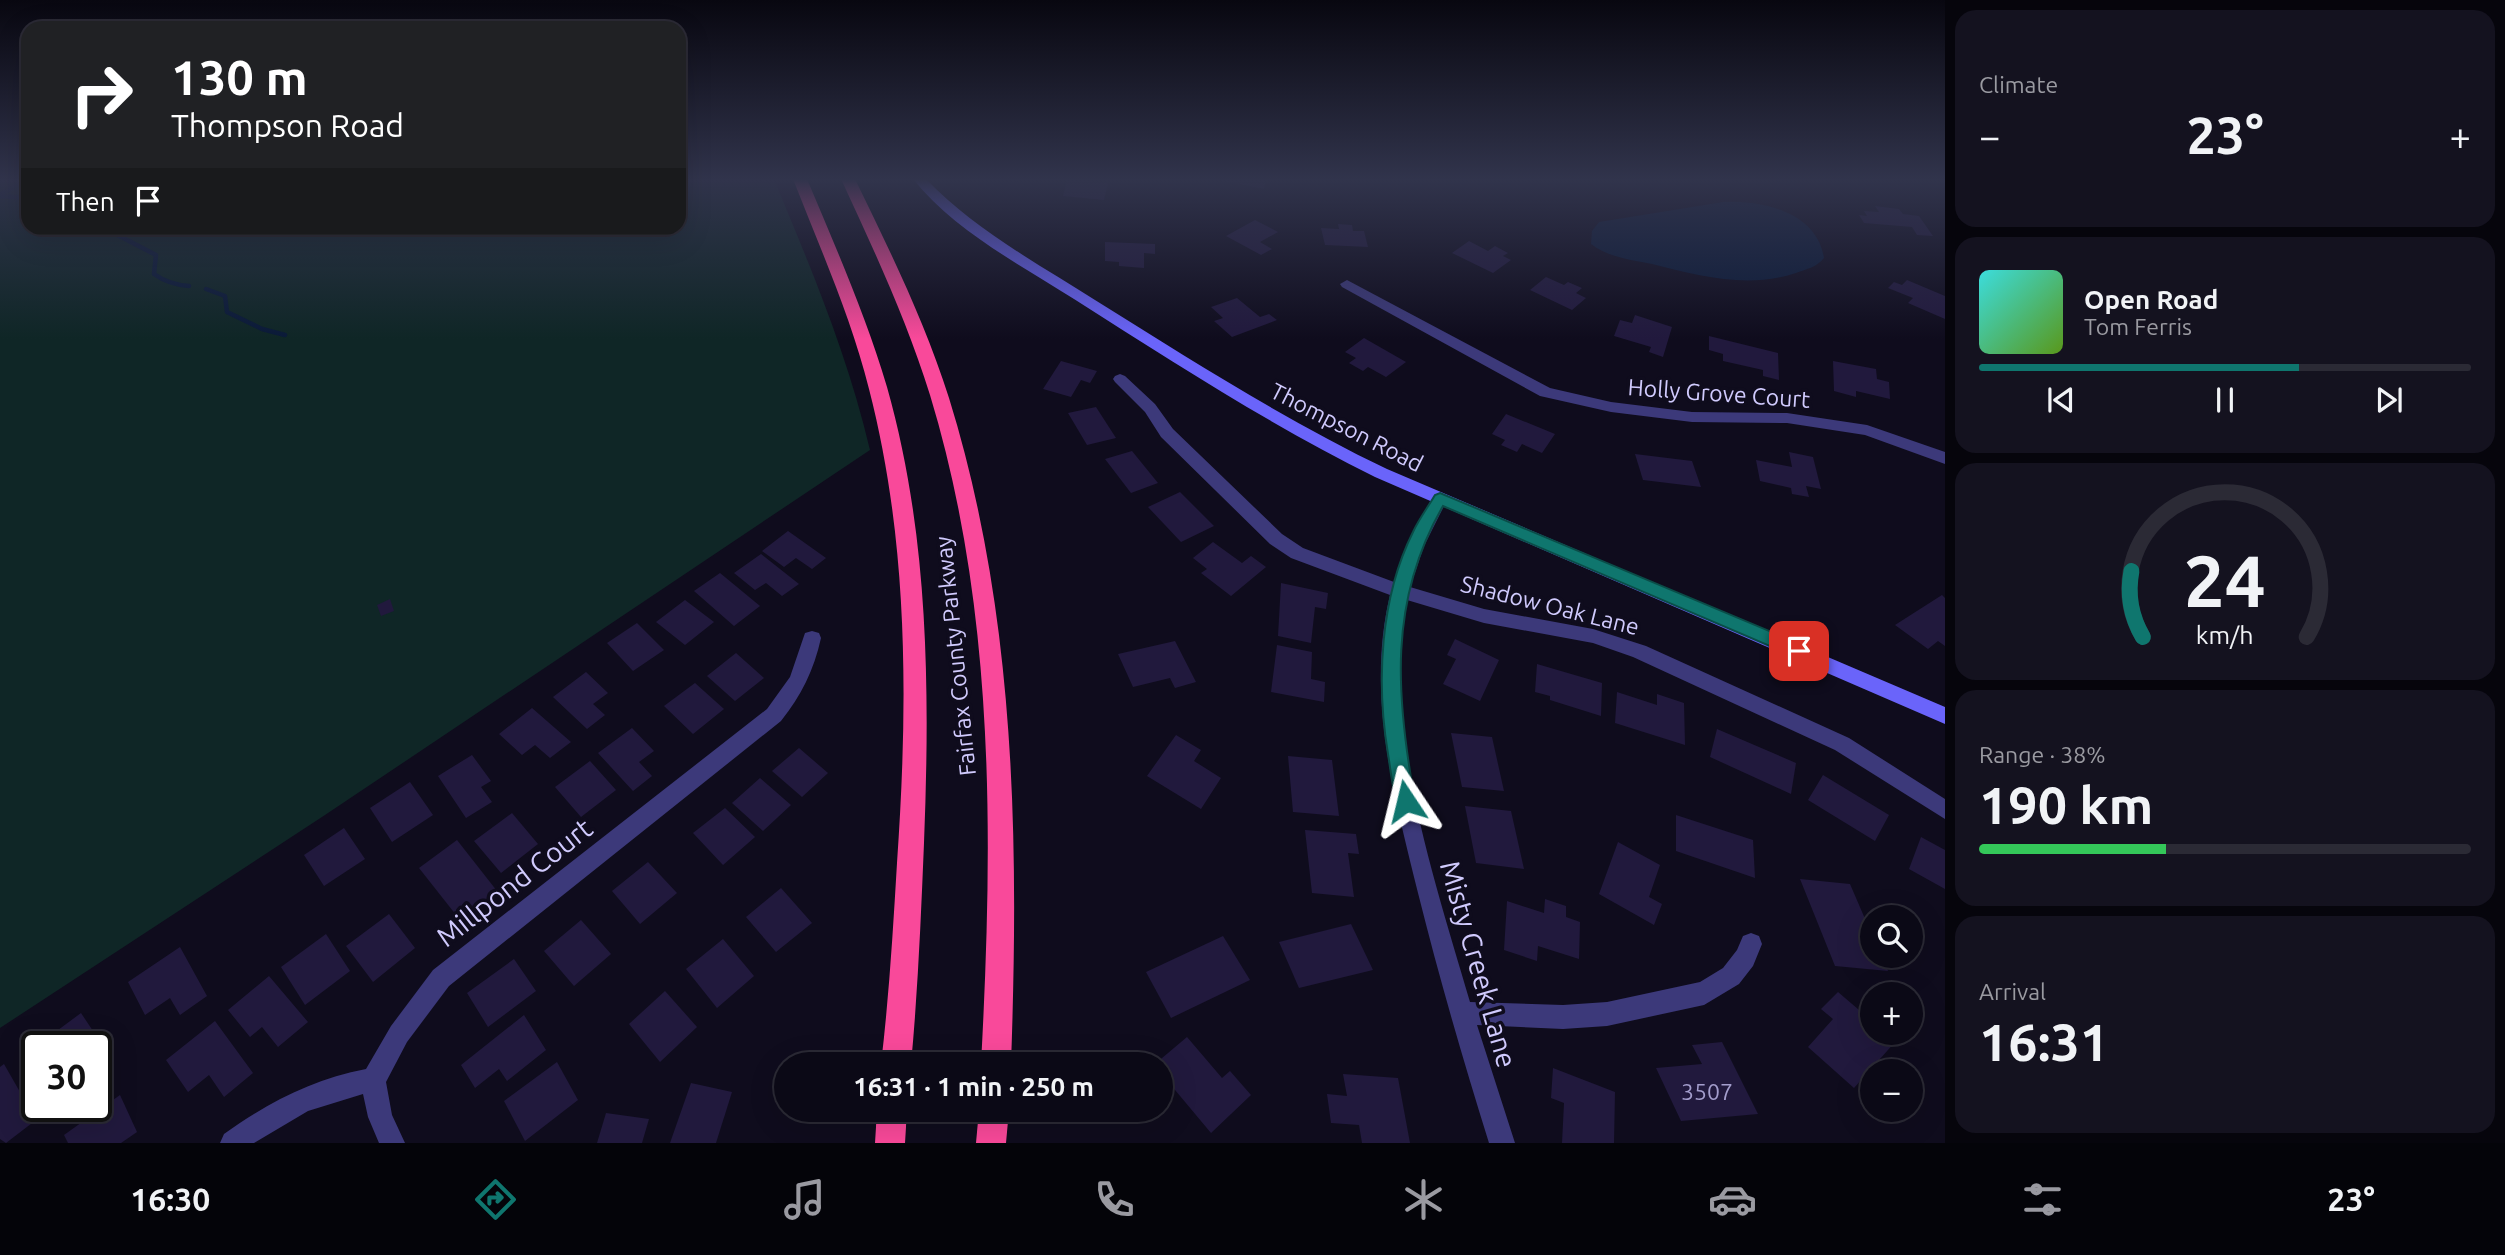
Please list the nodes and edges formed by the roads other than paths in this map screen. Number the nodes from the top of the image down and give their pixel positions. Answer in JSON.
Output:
{"nodes":[{"id":1,"x":821,"y":232,"type":"edge"},
{"id":2,"x":872,"y":232,"type":"edge"},
{"id":3,"x":981,"y":232,"type":"edge"},
{"id":4,"x":1347,"y":284,"type":"dead end"},
{"id":5,"x":1120,"y":379,"type":"dead end"},
{"id":6,"x":1945,"y":457,"type":"edge"},
{"id":7,"x":1440,"y":498,"type":"junction"},
{"id":8,"x":1399,"y":591,"type":"junction"},
{"id":9,"x":812,"y":638,"type":"dead end"},
{"id":10,"x":1945,"y":716,"type":"edge"},
{"id":11,"x":1945,"y":810,"type":"edge"},
{"id":12,"x":1751,"y":944,"type":"dead end"},
{"id":13,"x":1462,"y":1013,"type":"junction"},
{"id":14,"x":897,"y":1052,"type":"edge"},
{"id":15,"x":996,"y":1052,"type":"edge"},
{"id":16,"x":373,"y":1080,"type":"junction"},
{"id":17,"x":891,"y":1122,"type":"edge"},
{"id":18,"x":993,"y":1122,"type":"edge"},
{"id":19,"x":233,"y":1143,"type":"edge"},
{"id":20,"x":392,"y":1143,"type":"edge"},
{"id":21,"x":890,"y":1143,"type":"edge"},
{"id":22,"x":992,"y":1143,"type":"edge"},
{"id":23,"x":1502,"y":1143,"type":"edge"}],
"edges":[{"from":1,"to":14,"type":"highway","name":"Fairfax County Parkway"},
{"from":2,"to":15,"type":"highway","name":"Fairfax County Parkway"},
{"from":3,"to":7,"type":"street","name":"Thompson Road"},
{"from":4,"to":6,"type":"street","name":"Holly Grove Court"},
{"from":5,"to":8,"type":"street"},
{"from":7,"to":8,"type":"street","name":"Misty Creek Lane"},
{"from":7,"to":10,"type":"street","name":"Thompson Road"},
{"from":8,"to":11,"type":"street","name":"Shadow Oak Lane"},
{"from":8,"to":13,"type":"street","name":"Misty Creek Lane"},
{"from":9,"to":16,"type":"street","name":"Millpond Court"},
{"from":12,"to":13,"type":"street"},
{"from":13,"to":23,"type":"street","name":"Misty Creek Lane"},
{"from":16,"to":19,"type":"street"},
{"from":16,"to":20,"type":"street"},
{"from":17,"to":21,"type":"highway"},
{"from":18,"to":22,"type":"highway"}]}
